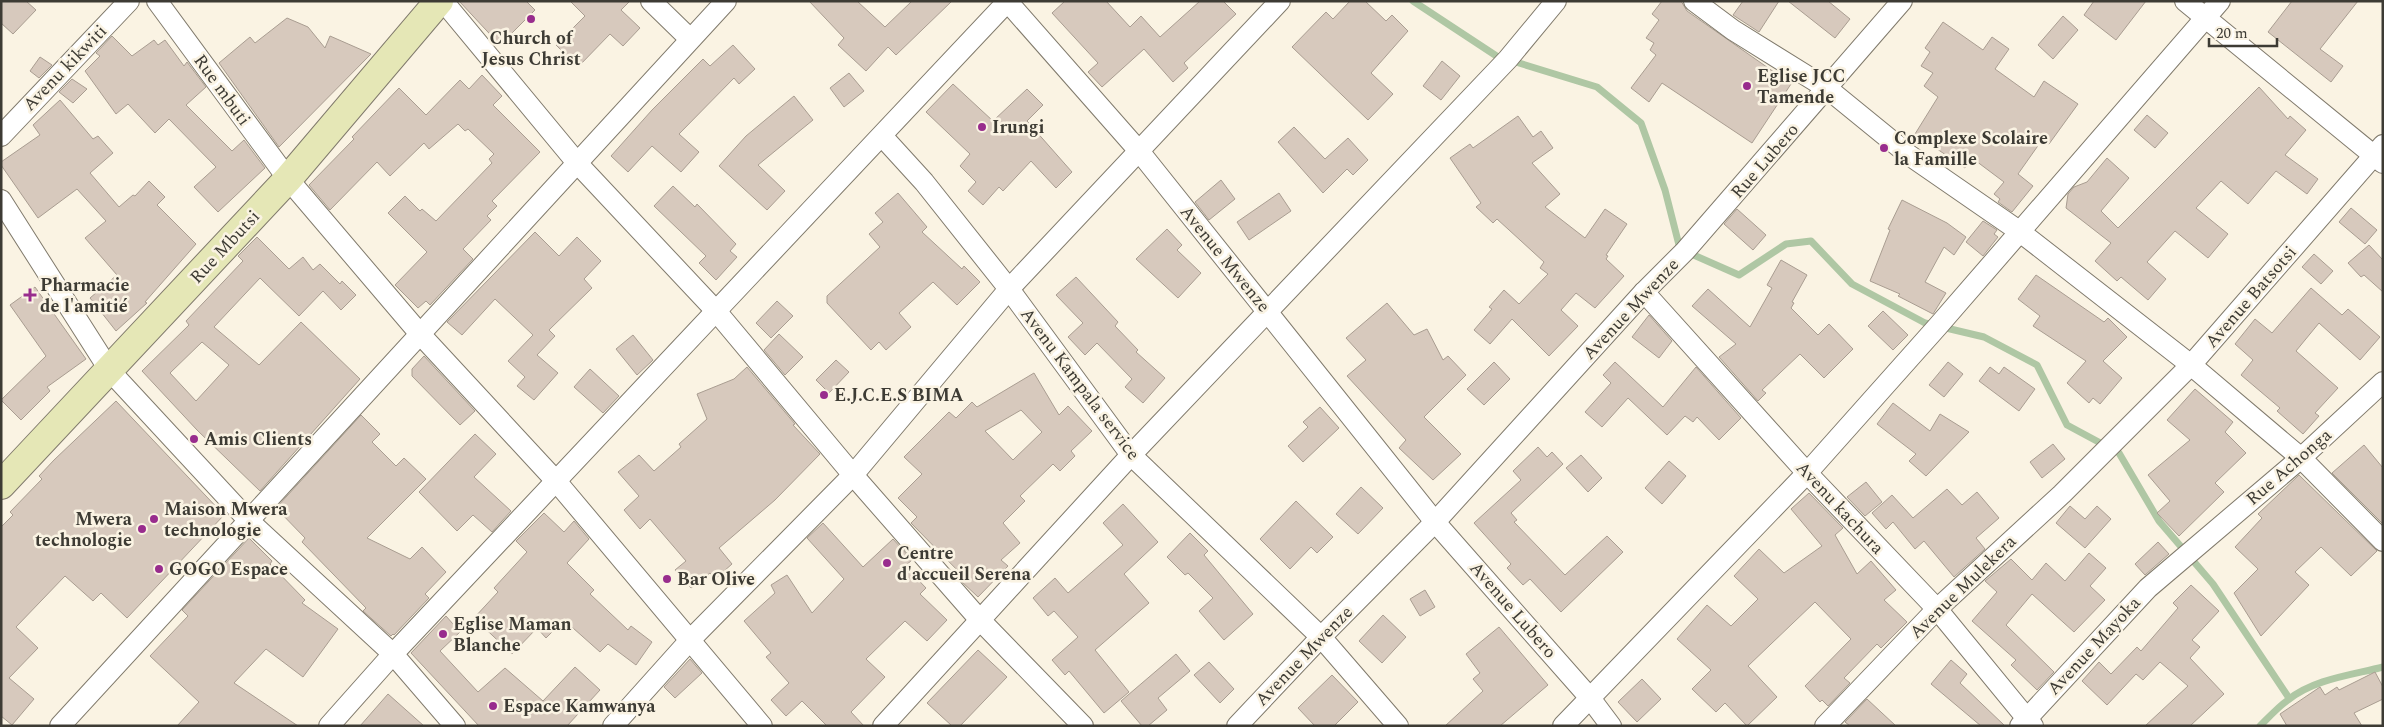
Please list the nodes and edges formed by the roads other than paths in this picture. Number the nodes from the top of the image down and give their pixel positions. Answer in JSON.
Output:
{"nodes":[{"id":1,"x":129,"y":1,"type":"edge"},
{"id":2,"x":157,"y":1,"type":"edge"},
{"id":3,"x":439,"y":1,"type":"edge"},
{"id":4,"x":443,"y":1,"type":"edge"},
{"id":5,"x":651,"y":1,"type":"edge"},
{"id":6,"x":726,"y":1,"type":"edge"},
{"id":7,"x":1008,"y":1,"type":"edge"},
{"id":8,"x":1280,"y":1,"type":"edge"},
{"id":9,"x":1556,"y":1,"type":"edge"},
{"id":10,"x":1694,"y":1,"type":"edge"},
{"id":11,"x":1902,"y":1,"type":"edge"},
{"id":12,"x":2185,"y":1,"type":"edge"},
{"id":13,"x":2220,"y":1,"type":"edge"},
{"id":14,"x":2205,"y":19,"type":"junction"},
{"id":15,"x":690,"y":39,"type":"junction"},
{"id":16,"x":1828,"y":89,"type":"junction"},
{"id":17,"x":1,"y":136,"type":"edge"},
{"id":18,"x":882,"y":136,"type":"junction"},
{"id":19,"x":1139,"y":151,"type":"junction"},
{"id":20,"x":2380,"y":155,"type":"edge"},
{"id":21,"x":578,"y":164,"type":"junction"},
{"id":22,"x":288,"y":180,"type":"junction"},
{"id":23,"x":1,"y":200,"type":"edge"},
{"id":24,"x":2019,"y":231,"type":"junction"},
{"id":25,"x":1685,"y":251,"type":"joint"},
{"id":26,"x":1009,"y":289,"type":"junction"},
{"id":27,"x":1644,"y":292,"type":"junction"},
{"id":28,"x":716,"y":311,"type":"junction"},
{"id":29,"x":1268,"y":313,"type":"junction"},
{"id":30,"x":420,"y":334,"type":"junction"},
{"id":31,"x":2191,"y":365,"type":"junction"},
{"id":32,"x":110,"y":371,"type":"junction"},
{"id":33,"x":2383,"y":382,"type":"edge"},
{"id":34,"x":2109,"y":447,"type":"joint"},
{"id":35,"x":1131,"y":455,"type":"junction"},
{"id":36,"x":2301,"y":458,"type":"junction"},
{"id":37,"x":1807,"y":473,"type":"junction"},
{"id":38,"x":853,"y":475,"type":"junction"},
{"id":39,"x":556,"y":481,"type":"junction"},
{"id":40,"x":1,"y":485,"type":"edge"},
{"id":41,"x":249,"y":521,"type":"junction"},
{"id":42,"x":1435,"y":522,"type":"junction"},
{"id":43,"x":2383,"y":541,"type":"edge"},
{"id":44,"x":2171,"y":569,"type":"joint"},
{"id":45,"x":1937,"y":610,"type":"junction"},
{"id":46,"x":979,"y":619,"type":"junction"},
{"id":47,"x":1321,"y":637,"type":"junction"},
{"id":48,"x":691,"y":639,"type":"junction"},
{"id":49,"x":393,"y":654,"type":"junction"},
{"id":50,"x":1590,"y":698,"type":"junction"},
{"id":51,"x":2027,"y":723,"type":"edge"},
{"id":52,"x":60,"y":726,"type":"edge"},
{"id":53,"x":329,"y":726,"type":"edge"},
{"id":54,"x":455,"y":726,"type":"edge"},
{"id":55,"x":613,"y":726,"type":"edge"},
{"id":56,"x":762,"y":726,"type":"edge"},
{"id":57,"x":883,"y":726,"type":"edge"},
{"id":58,"x":1083,"y":726,"type":"edge"},
{"id":59,"x":1237,"y":726,"type":"edge"},
{"id":60,"x":1398,"y":726,"type":"edge"},
{"id":61,"x":1563,"y":726,"type":"edge"},
{"id":62,"x":1611,"y":726,"type":"edge"},
{"id":63,"x":1825,"y":726,"type":"edge"}],
"edges":[{"from":1,"to":17,"type":"street","name":"Avenu kikwiti"},
{"from":2,"to":22,"type":"street","name":"Rue mbuti"},
{"from":3,"to":22,"type":"street","name":"Rue Mbutsi"},
{"from":4,"to":21,"type":"street"},
{"from":5,"to":15,"type":"street"},
{"from":6,"to":15,"type":"street"},
{"from":7,"to":18,"type":"street"},
{"from":7,"to":19,"type":"street","name":"Avenue Mwenze"},
{"from":8,"to":19,"type":"street"},
{"from":9,"to":29,"type":"street"},
{"from":10,"to":16,"type":"street"},
{"from":11,"to":16,"type":"street","name":"Rue Lubero"},
{"from":12,"to":14,"type":"street"},
{"from":13,"to":14,"type":"street"},
{"from":14,"to":20,"type":"street"},
{"from":14,"to":24,"type":"street"},
{"from":15,"to":21,"type":"street"},
{"from":16,"to":24,"type":"street"},
{"from":16,"to":25,"type":"street","name":"Rue Lubero"},
{"from":18,"to":26,"type":"street","name":"Avenu Kampala service"},
{"from":18,"to":28,"type":"street"},
{"from":19,"to":26,"type":"street"},
{"from":19,"to":29,"type":"street","name":"Avenue Mwenze"},
{"from":20,"to":31,"type":"street","name":"Avenue Batsotsi"},
{"from":21,"to":28,"type":"street"},
{"from":21,"to":30,"type":"street"},
{"from":22,"to":30,"type":"street","name":"Rue mbuti"},
{"from":22,"to":32,"type":"street","name":"Rue Mbutsi"},
{"from":23,"to":32,"type":"street"},
{"from":24,"to":31,"type":"street"},
{"from":24,"to":37,"type":"street"},
{"from":25,"to":27,"type":"street","name":"Avenue Mwenze"},
{"from":26,"to":35,"type":"street","name":"Avenu Kampala service"},
{"from":26,"to":38,"type":"street"},
{"from":27,"to":37,"type":"street","name":"Avenu kachura"},
{"from":27,"to":42,"type":"street","name":"Avenue Mwenze"},
{"from":28,"to":38,"type":"street"},
{"from":28,"to":39,"type":"street"},
{"from":29,"to":35,"type":"street"},
{"from":29,"to":42,"type":"street","name":"Avenue Mwenze"},
{"from":30,"to":39,"type":"street","name":"Rue mbuti"},
{"from":30,"to":41,"type":"street"},
{"from":31,"to":34,"type":"street","name":"Avenue Batsotsi"},
{"from":31,"to":36,"type":"street"},
{"from":32,"to":40,"type":"street","name":"Rue Mbutsi"},
{"from":32,"to":41,"type":"street"},
{"from":33,"to":36,"type":"street","name":"Rue Achonga"},
{"from":34,"to":45,"type":"street","name":"Avenue Mulekera"},
{"from":35,"to":46,"type":"street"},
{"from":35,"to":47,"type":"street","name":"Avenu Kampala service"},
{"from":36,"to":43,"type":"street"},
{"from":36,"to":44,"type":"street","name":"Rue Achonga"},
{"from":37,"to":45,"type":"street","name":"Avenu kachura"},
{"from":37,"to":50,"type":"street"},
{"from":38,"to":46,"type":"street"},
{"from":38,"to":48,"type":"street"},
{"from":39,"to":48,"type":"street","name":"Rue mbuti"},
{"from":39,"to":49,"type":"street"},
{"from":41,"to":49,"type":"street"},
{"from":41,"to":52,"type":"street"},
{"from":42,"to":47,"type":"street","name":"Avenue Mwenze"},
{"from":42,"to":50,"type":"street","name":"Avenue Lubero"},
{"from":44,"to":51,"type":"street","name":"Avenue Mayoka"},
{"from":45,"to":51,"type":"street","name":"Avenu kachura"},
{"from":45,"to":63,"type":"street","name":"Avenue Mulekera"},
{"from":46,"to":57,"type":"street"},
{"from":46,"to":58,"type":"street"},
{"from":47,"to":59,"type":"street","name":"Avenue Mwenze"},
{"from":47,"to":60,"type":"street","name":"Avenu Kampala service"},
{"from":48,"to":55,"type":"street"},
{"from":48,"to":56,"type":"street","name":"Rue mbuti"},
{"from":49,"to":53,"type":"street"},
{"from":49,"to":54,"type":"street"},
{"from":50,"to":61,"type":"street"},
{"from":50,"to":62,"type":"street","name":"Avenue Lubero"}]}
